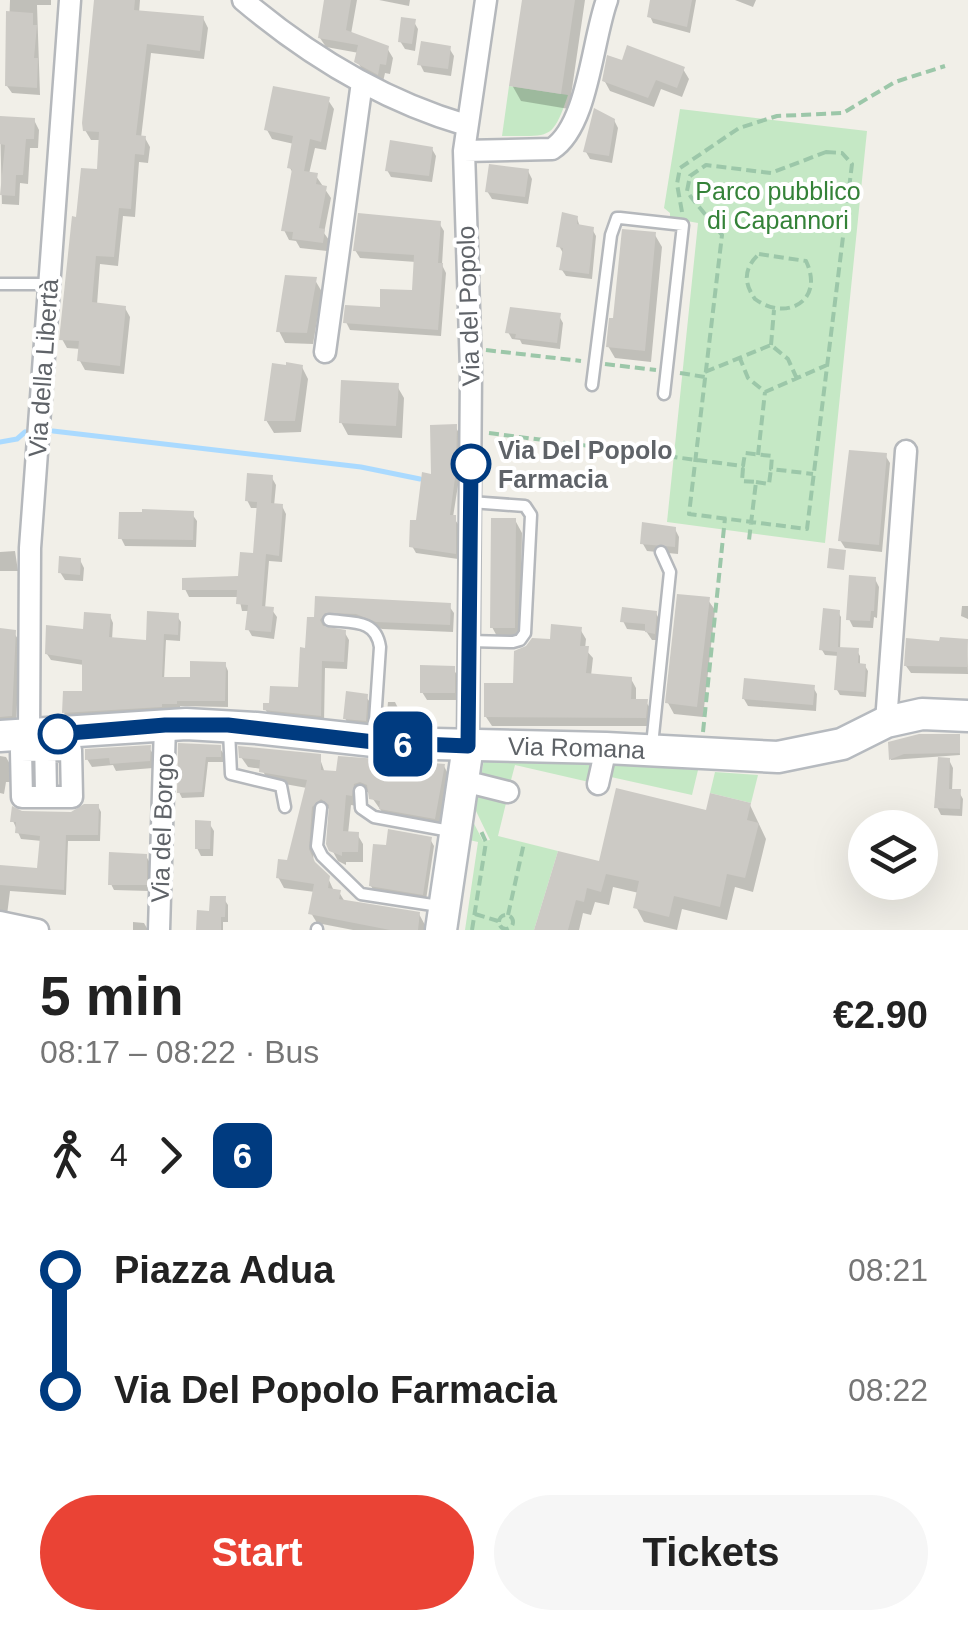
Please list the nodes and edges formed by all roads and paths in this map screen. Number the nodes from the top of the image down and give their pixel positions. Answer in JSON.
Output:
{"nodes":[{"id":1,"x":70,"y":0,"type":"edge"},
{"id":2,"x":243,"y":0,"type":"edge"},
{"id":3,"x":486,"y":0,"type":"edge"},
{"id":4,"x":606,"y":0,"type":"edge"},
{"id":5,"x":945,"y":66,"type":"dead end"},
{"id":6,"x":362,"y":82,"type":"junction"},
{"id":7,"x":466,"y":125,"type":"junction"},
{"id":8,"x":464,"y":151,"type":"junction"},
{"id":9,"x":683,"y":225,"type":"junction"},
{"id":10,"x":0,"y":284,"type":"edge"},
{"id":11,"x":49,"y":284,"type":"junction"},
{"id":12,"x":774,"y":308,"type":"junction"},
{"id":13,"x":770,"y":345,"type":"junction"},
{"id":14,"x":482,"y":350,"type":"dead end"},
{"id":15,"x":752,"y":350,"type":"junction"},
{"id":16,"x":325,"y":352,"type":"dead end"},
{"id":17,"x":740,"y":356,"type":"junction"},
{"id":18,"x":595,"y":363,"type":"junction"},
{"id":19,"x":826,"y":365,"type":"junction"},
{"id":20,"x":791,"y":366,"type":"junction"},
{"id":21,"x":744,"y":370,"type":"junction"},
{"id":22,"x":667,"y":372,"type":"junction"},
{"id":23,"x":705,"y":374,"type":"junction"},
{"id":24,"x":798,"y":379,"type":"junction"},
{"id":25,"x":592,"y":385,"type":"dead end"},
{"id":26,"x":781,"y":387,"type":"junction"},
{"id":27,"x":765,"y":392,"type":"junction"},
{"id":28,"x":664,"y":394,"type":"dead end"},
{"id":29,"x":489,"y":434,"type":"dead end"},
{"id":30,"x":906,"y":451,"type":"dead end"},
{"id":31,"x":758,"y":454,"type":"junction"},
{"id":32,"x":695,"y":461,"type":"junction"},
{"id":33,"x":744,"y":466,"type":"junction"},
{"id":34,"x":770,"y":470,"type":"junction"},
{"id":35,"x":814,"y":474,"type":"junction"},
{"id":36,"x":756,"y":482,"type":"junction"},
{"id":37,"x":471,"y":502,"type":"junction"},
{"id":38,"x":725,"y":518,"type":"junction"},
{"id":39,"x":752,"y":522,"type":"junction"},
{"id":40,"x":750,"y":540,"type":"dead end"},
{"id":41,"x":662,"y":552,"type":"dead end"},
{"id":42,"x":329,"y":620,"type":"dead end"},
{"id":43,"x":469,"y":641,"type":"junction"},
{"id":44,"x":968,"y":716,"type":"edge"},
{"id":45,"x":886,"y":722,"type":"junction"},
{"id":46,"x":165,"y":725,"type":"junction"},
{"id":47,"x":228,"y":725,"type":"junction"},
{"id":48,"x":30,"y":739,"type":"edge"},
{"id":49,"x":374,"y":742,"type":"junction"},
{"id":50,"x":468,"y":746,"type":"junction"},
{"id":51,"x":606,"y":748,"type":"junction"},
{"id":52,"x":652,"y":751,"type":"junction"},
{"id":53,"x":701,"y":754,"type":"junction"},
{"id":54,"x":464,"y":782,"type":"junction"},
{"id":55,"x":598,"y":784,"type":"dead end"},
{"id":56,"x":360,"y":791,"type":"dead end"},
{"id":57,"x":508,"y":792,"type":"dead end"},
{"id":58,"x":46,"y":793,"type":"dead end"},
{"id":59,"x":285,"y":807,"type":"dead end"},
{"id":60,"x":321,"y":808,"type":"dead end"},
{"id":61,"x":467,"y":829,"type":"junction"},
{"id":62,"x":524,"y":843,"type":"dead end"},
{"id":63,"x":475,"y":914,"type":"junction"},
{"id":64,"x":508,"y":915,"type":"junction"},
{"id":65,"x":443,"y":919,"type":"edge"},
{"id":66,"x":498,"y":921,"type":"junction"},
{"id":67,"x":512,"y":925,"type":"junction"},
{"id":68,"x":7,"y":926,"type":"edge"},
{"id":69,"x":522,"y":928,"type":"edge"},
{"id":70,"x":38,"y":930,"type":"edge"},
{"id":71,"x":159,"y":930,"type":"edge"},
{"id":72,"x":472,"y":930,"type":"edge"},
{"id":73,"x":505,"y":930,"type":"edge"}],
"edges":[{"from":1,"to":11,"type":"street","name":"Via della Libertà"},
{"from":2,"to":6,"type":"street"},
{"from":3,"to":7,"type":"street","name":"Via del Popolo"},
{"from":4,"to":8,"type":"street"},
{"from":5,"to":9,"type":"path"},
{"from":6,"to":7,"type":"street"},
{"from":6,"to":16,"type":"street"},
{"from":7,"to":8,"type":"street","name":"Via del Popolo"},
{"from":8,"to":37,"type":"street","name":"Via del Popolo"},
{"from":9,"to":18,"type":"lane"},
{"from":9,"to":22,"type":"lane"},
{"from":10,"to":11,"type":"lane"},
{"from":11,"to":48,"type":"street","name":"Via della Libertà"},
{"from":12,"to":12,"type":"path"},
{"from":12,"to":13,"type":"path"},
{"from":13,"to":15,"type":"path"},
{"from":13,"to":20,"type":"path"},
{"from":14,"to":18,"type":"path"},
{"from":15,"to":17,"type":"path"},
{"from":15,"to":21,"type":"path"},
{"from":17,"to":21,"type":"path"},
{"from":17,"to":23,"type":"path"},
{"from":18,"to":22,"type":"path"},
{"from":18,"to":25,"type":"lane"},
{"from":19,"to":23,"type":"path"},
{"from":19,"to":24,"type":"path"},
{"from":19,"to":35,"type":"path"},
{"from":20,"to":24,"type":"path"},
{"from":20,"to":26,"type":"path"},
{"from":21,"to":27,"type":"path"},
{"from":22,"to":23,"type":"path"},
{"from":22,"to":28,"type":"lane"},
{"from":23,"to":32,"type":"path"},
{"from":24,"to":26,"type":"path"},
{"from":26,"to":27,"type":"path"},
{"from":27,"to":31,"type":"path"},
{"from":29,"to":32,"type":"path"},
{"from":30,"to":45,"type":"street"},
{"from":31,"to":33,"type":"path"},
{"from":31,"to":34,"type":"path"},
{"from":32,"to":33,"type":"path"},
{"from":32,"to":38,"type":"path"},
{"from":33,"to":36,"type":"path"},
{"from":34,"to":35,"type":"path"},
{"from":34,"to":36,"type":"path"},
{"from":35,"to":39,"type":"path"},
{"from":36,"to":39,"type":"path"},
{"from":37,"to":43,"type":"street","name":"Via del Popolo"},
{"from":37,"to":43,"type":"lane"},
{"from":38,"to":39,"type":"path"},
{"from":38,"to":53,"type":"path"},
{"from":39,"to":40,"type":"path"},
{"from":41,"to":52,"type":"lane"},
{"from":42,"to":49,"type":"lane"},
{"from":43,"to":50,"type":"street","name":"Via del Popolo"},
{"from":44,"to":45,"type":"street","name":"Via Romana"},
{"from":45,"to":53,"type":"street","name":"Via Romana"},
{"from":46,"to":47,"type":"street","name":"Via Romana"},
{"from":46,"to":48,"type":"street","name":"Via Romana"},
{"from":46,"to":71,"type":"street","name":"Via del Borgo"},
{"from":47,"to":49,"type":"street","name":"Via Romana"},
{"from":47,"to":59,"type":"lane"},
{"from":48,"to":58,"type":"street","name":"Via della Libertà"},
{"from":49,"to":50,"type":"street","name":"Via Romana"},
{"from":50,"to":51,"type":"street","name":"Via Romana"},
{"from":50,"to":54,"type":"street"},
{"from":51,"to":52,"type":"street","name":"Via Romana"},
{"from":51,"to":55,"type":"street"},
{"from":52,"to":53,"type":"street","name":"Via Romana"},
{"from":54,"to":57,"type":"street"},
{"from":54,"to":61,"type":"street"},
{"from":56,"to":61,"type":"lane"},
{"from":60,"to":65,"type":"lane"},
{"from":61,"to":63,"type":"path"},
{"from":61,"to":65,"type":"street"},
{"from":62,"to":64,"type":"path"},
{"from":63,"to":66,"type":"path"},
{"from":63,"to":72,"type":"path"},
{"from":64,"to":66,"type":"path"},
{"from":64,"to":67,"type":"path"},
{"from":66,"to":73,"type":"path"},
{"from":67,"to":69,"type":"path"},
{"from":67,"to":73,"type":"path"},
{"from":68,"to":70,"type":"street"}]}
